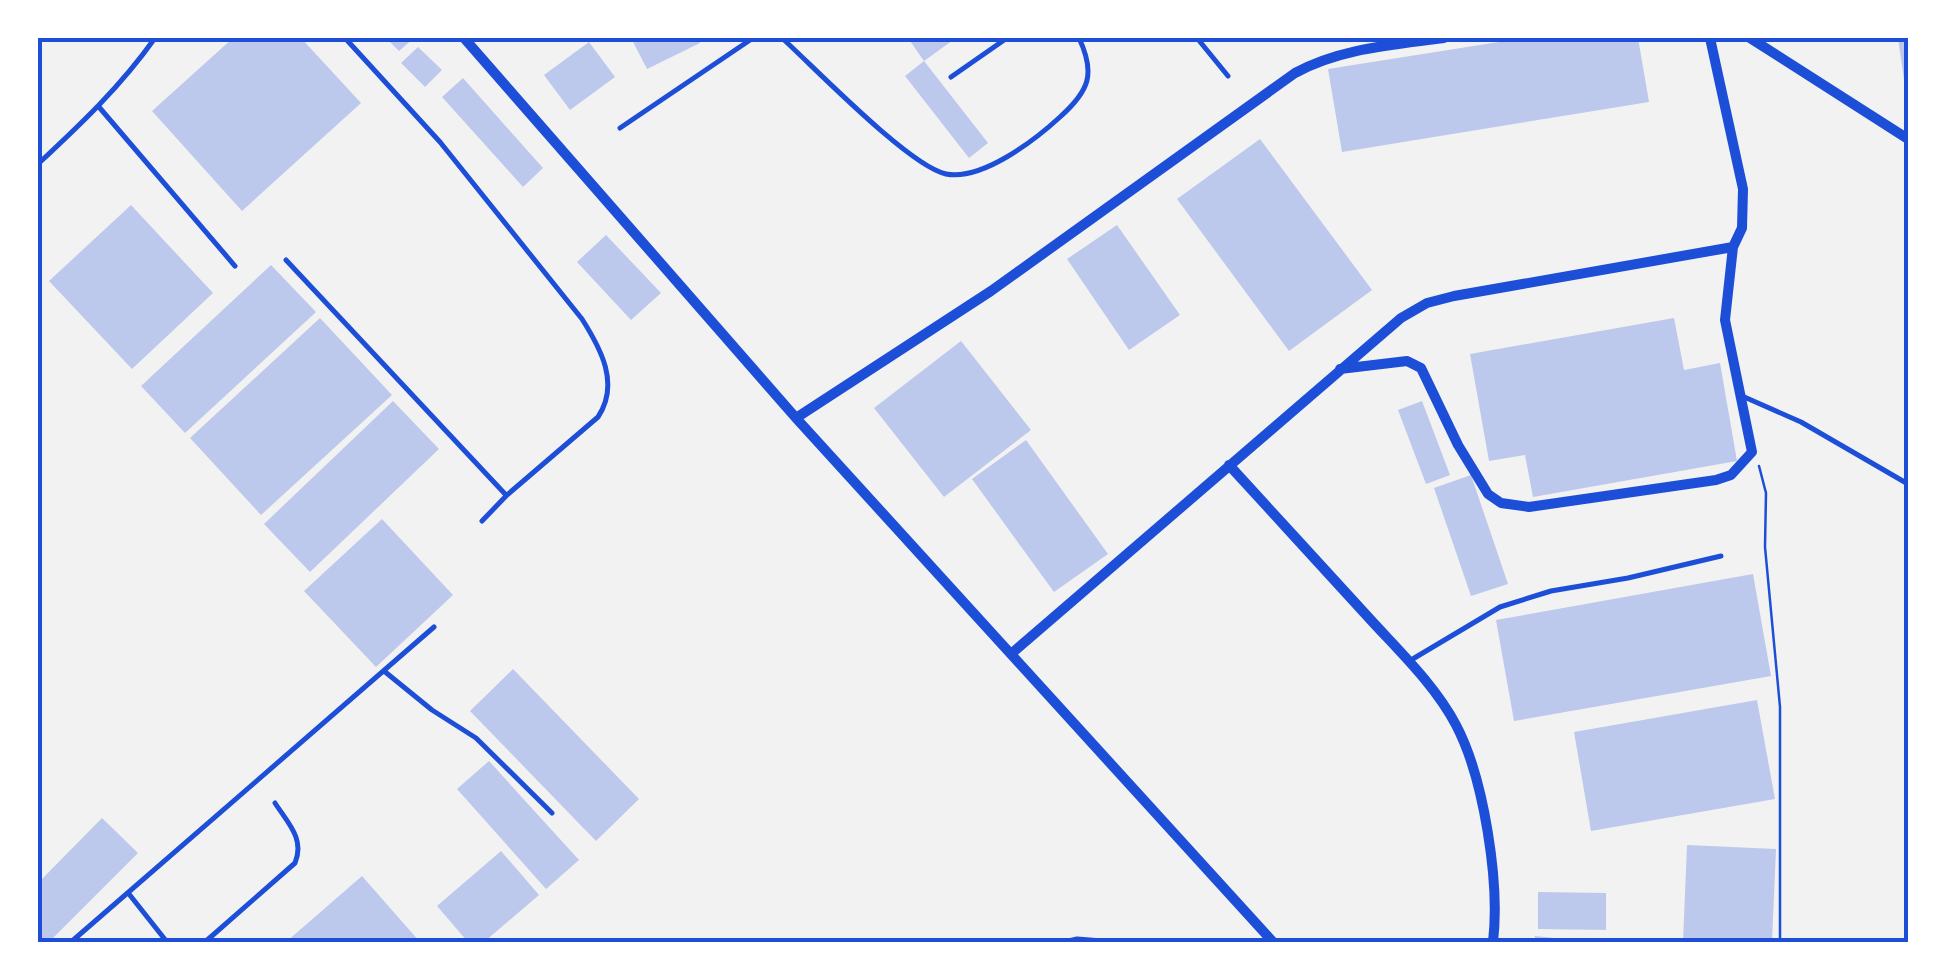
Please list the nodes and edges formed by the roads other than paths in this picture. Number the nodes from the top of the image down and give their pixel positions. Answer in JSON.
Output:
{"nodes":[{"id":1,"x":155,"y":38,"type":"edge"},
{"id":2,"x":346,"y":38,"type":"edge"},
{"id":3,"x":464,"y":38,"type":"edge"},
{"id":4,"x":753,"y":38,"type":"edge"},
{"id":5,"x":782,"y":38,"type":"edge"},
{"id":6,"x":1008,"y":38,"type":"edge"},
{"id":7,"x":1080,"y":38,"type":"edge"},
{"id":8,"x":1197,"y":38,"type":"edge"},
{"id":9,"x":1444,"y":38,"type":"edge"},
{"id":10,"x":1710,"y":38,"type":"edge"},
{"id":11,"x":1750,"y":38,"type":"edge"},
{"id":12,"x":950,"y":76,"type":"dead end"},
{"id":13,"x":1228,"y":76,"type":"dead end"},
{"id":14,"x":99,"y":107,"type":"junction"},
{"id":15,"x":620,"y":128,"type":"dead end"},
{"id":16,"x":1908,"y":139,"type":"edge"},
{"id":17,"x":38,"y":164,"type":"edge"},
{"id":18,"x":1733,"y":247,"type":"junction"},
{"id":19,"x":286,"y":260,"type":"dead end"},
{"id":20,"x":234,"y":266,"type":"dead end"},
{"id":21,"x":1339,"y":369,"type":"junction"},
{"id":22,"x":1742,"y":396,"type":"junction"},
{"id":23,"x":796,"y":418,"type":"junction"},
{"id":24,"x":1229,"y":465,"type":"junction"},
{"id":25,"x":1908,"y":484,"type":"edge"},
{"id":26,"x":507,"y":495,"type":"junction"},
{"id":27,"x":482,"y":521,"type":"dead end"},
{"id":28,"x":1721,"y":556,"type":"dead end"},
{"id":29,"x":434,"y":627,"type":"dead end"},
{"id":30,"x":1011,"y":654,"type":"junction"},
{"id":31,"x":1409,"y":662,"type":"junction"},
{"id":32,"x":384,"y":671,"type":"junction"},
{"id":33,"x":274,"y":804,"type":"dead end"},
{"id":34,"x":552,"y":814,"type":"dead end"},
{"id":35,"x":128,"y":893,"type":"junction"},
{"id":36,"x":71,"y":942,"type":"edge"},
{"id":37,"x":167,"y":942,"type":"edge"},
{"id":38,"x":205,"y":942,"type":"edge"},
{"id":39,"x":1064,"y":942,"type":"edge"},
{"id":40,"x":1115,"y":942,"type":"edge"},
{"id":41,"x":1273,"y":942,"type":"edge"},
{"id":42,"x":1493,"y":942,"type":"edge"}],
"edges":[{"from":1,"to":14,"type":"lane"},
{"from":2,"to":26,"type":"lane"},
{"from":3,"to":23,"type":"street"},
{"from":4,"to":15,"type":"lane"},
{"from":5,"to":7,"type":"lane"},
{"from":6,"to":12,"type":"lane"},
{"from":8,"to":13,"type":"lane"},
{"from":9,"to":23,"type":"street"},
{"from":10,"to":18,"type":"street"},
{"from":11,"to":16,"type":"street"},
{"from":14,"to":17,"type":"lane"},
{"from":14,"to":20,"type":"lane"},
{"from":18,"to":21,"type":"street"},
{"from":18,"to":22,"type":"street"},
{"from":19,"to":26,"type":"lane"},
{"from":21,"to":22,"type":"street"},
{"from":21,"to":24,"type":"street"},
{"from":22,"to":25,"type":"lane"},
{"from":23,"to":30,"type":"street"},
{"from":24,"to":30,"type":"street"},
{"from":24,"to":31,"type":"street"},
{"from":26,"to":27,"type":"lane"},
{"from":28,"to":31,"type":"lane"},
{"from":29,"to":32,"type":"lane"},
{"from":30,"to":41,"type":"street"},
{"from":31,"to":42,"type":"street"},
{"from":32,"to":34,"type":"lane"},
{"from":32,"to":35,"type":"lane"},
{"from":33,"to":38,"type":"lane"},
{"from":35,"to":36,"type":"lane"},
{"from":35,"to":37,"type":"lane"},
{"from":39,"to":40,"type":"lane"}]}
